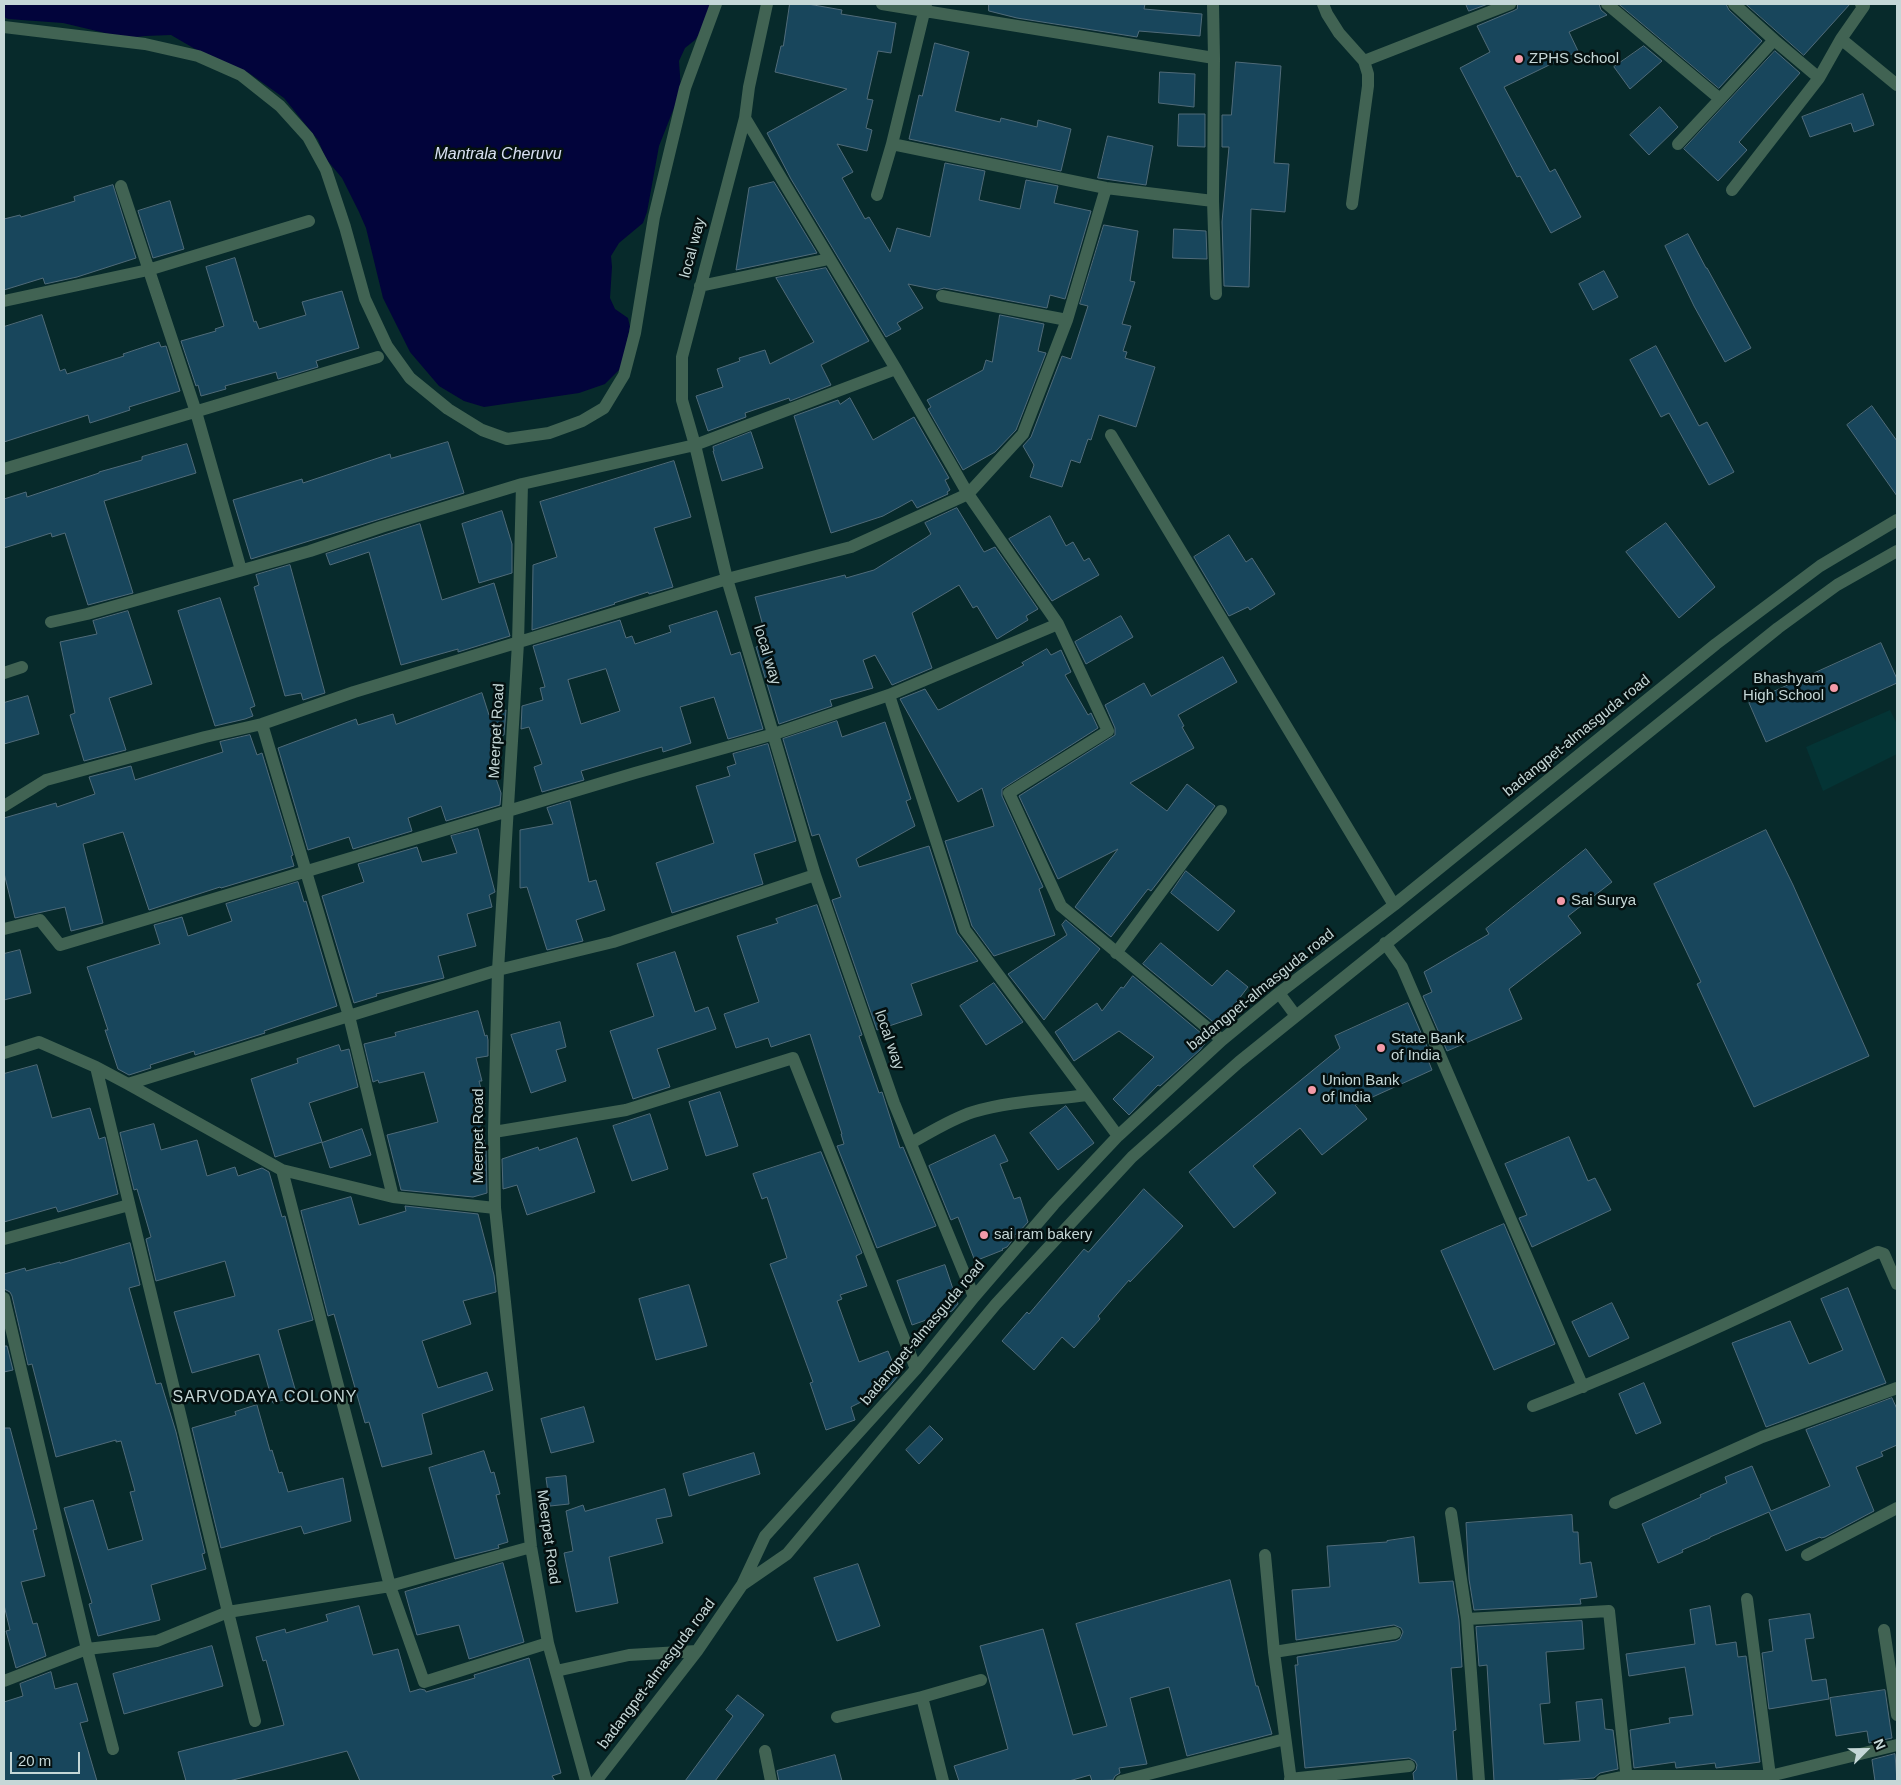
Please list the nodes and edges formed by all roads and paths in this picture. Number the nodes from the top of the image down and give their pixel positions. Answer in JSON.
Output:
{"nodes":[{"id":1,"x":716,"y":4,"type":"edge"},
{"id":2,"x":767,"y":4,"type":"edge"},
{"id":3,"x":882,"y":4,"type":"edge"},
{"id":4,"x":1213,"y":4,"type":"edge"},
{"id":5,"x":1323,"y":4,"type":"edge"},
{"id":6,"x":1510,"y":4,"type":"edge"},
{"id":7,"x":1607,"y":4,"type":"edge"},
{"id":8,"x":1734,"y":4,"type":"edge"},
{"id":9,"x":1864,"y":4,"type":"edge"},
{"id":10,"x":925,"y":7,"type":"edge"},
{"id":11,"x":4,"y":27,"type":"edge"},
{"id":12,"x":1841,"y":39,"type":"junction"},
{"id":13,"x":1774,"y":40,"type":"junction"},
{"id":14,"x":1214,"y":58,"type":"junction"},
{"id":15,"x":1364,"y":60,"type":"junction"},
{"id":16,"x":1818,"y":78,"type":"junction"},
{"id":17,"x":1897,"y":85,"type":"edge"},
{"id":18,"x":1720,"y":99,"type":"junction"},
{"id":19,"x":744,"y":118,"type":"junction"},
{"id":20,"x":892,"y":144,"type":"junction"},
{"id":21,"x":1678,"y":144,"type":"dead end"},
{"id":22,"x":120,"y":186,"type":"dead end"},
{"id":23,"x":1106,"y":188,"type":"junction"},
{"id":24,"x":1732,"y":190,"type":"dead end"},
{"id":25,"x":877,"y":195,"type":"dead end"},
{"id":26,"x":1213,"y":201,"type":"junction"},
{"id":27,"x":1352,"y":204,"type":"dead end"},
{"id":28,"x":309,"y":220,"type":"dead end"},
{"id":29,"x":829,"y":259,"type":"junction"},
{"id":30,"x":148,"y":270,"type":"junction"},
{"id":31,"x":700,"y":286,"type":"junction"},
{"id":32,"x":1216,"y":294,"type":"dead end"},
{"id":33,"x":942,"y":296,"type":"dead end"},
{"id":34,"x":4,"y":301,"type":"edge"},
{"id":35,"x":1067,"y":320,"type":"junction"},
{"id":36,"x":378,"y":357,"type":"dead end"},
{"id":37,"x":896,"y":368,"type":"junction"},
{"id":38,"x":196,"y":412,"type":"junction"},
{"id":39,"x":1111,"y":435,"type":"dead end"},
{"id":40,"x":695,"y":445,"type":"junction"},
{"id":41,"x":4,"y":469,"type":"edge"},
{"id":42,"x":522,"y":484,"type":"junction"},
{"id":43,"x":968,"y":494,"type":"junction"},
{"id":44,"x":1897,"y":520,"type":"edge"},
{"id":45,"x":1897,"y":551,"type":"edge"},
{"id":46,"x":241,"y":570,"type":"junction"},
{"id":47,"x":727,"y":579,"type":"junction"},
{"id":48,"x":51,"y":622,"type":"dead end"},
{"id":49,"x":1058,"y":624,"type":"junction"},
{"id":50,"x":518,"y":643,"type":"junction"},
{"id":51,"x":22,"y":667,"type":"dead end"},
{"id":52,"x":4,"y":672,"type":"edge"},
{"id":53,"x":889,"y":695,"type":"junction"},
{"id":54,"x":262,"y":724,"type":"junction"},
{"id":55,"x":774,"y":734,"type":"junction"},
{"id":56,"x":4,"y":806,"type":"edge"},
{"id":57,"x":1221,"y":810,"type":"dead end"},
{"id":58,"x":509,"y":811,"type":"junction"},
{"id":59,"x":305,"y":872,"type":"junction"},
{"id":60,"x":815,"y":876,"type":"junction"},
{"id":61,"x":1394,"y":904,"type":"junction"},
{"id":62,"x":4,"y":929,"type":"edge"},
{"id":63,"x":1385,"y":943,"type":"junction"},
{"id":64,"x":1116,"y":953,"type":"junction"},
{"id":65,"x":498,"y":970,"type":"junction"},
{"id":66,"x":1280,"y":993,"type":"junction"},
{"id":67,"x":349,"y":1016,"type":"junction"},
{"id":68,"x":1296,"y":1016,"type":"junction"},
{"id":69,"x":1222,"y":1040,"type":"junction"},
{"id":70,"x":4,"y":1053,"type":"edge"},
{"id":71,"x":96,"y":1067,"type":"junction"},
{"id":72,"x":128,"y":1084,"type":"junction"},
{"id":73,"x":1087,"y":1096,"type":"junction"},
{"id":74,"x":494,"y":1132,"type":"junction"},
{"id":75,"x":1118,"y":1136,"type":"junction"},
{"id":76,"x":911,"y":1143,"type":"junction"},
{"id":77,"x":282,"y":1170,"type":"junction"},
{"id":78,"x":393,"y":1196,"type":"junction"},
{"id":79,"x":129,"y":1205,"type":"junction"},
{"id":80,"x":495,"y":1208,"type":"junction"},
{"id":81,"x":4,"y":1239,"type":"edge"},
{"id":82,"x":1897,"y":1284,"type":"edge"},
{"id":83,"x":974,"y":1297,"type":"junction"},
{"id":84,"x":4,"y":1298,"type":"edge"},
{"id":85,"x":916,"y":1369,"type":"junction"},
{"id":86,"x":1583,"y":1387,"type":"junction"},
{"id":87,"x":1897,"y":1388,"type":"edge"},
{"id":88,"x":1533,"y":1406,"type":"dead end"},
{"id":89,"x":1615,"y":1503,"type":"dead end"},
{"id":90,"x":1897,"y":1508,"type":"edge"},
{"id":91,"x":1451,"y":1513,"type":"dead end"},
{"id":92,"x":531,"y":1547,"type":"junction"},
{"id":93,"x":1265,"y":1555,"type":"dead end"},
{"id":94,"x":1807,"y":1555,"type":"dead end"},
{"id":95,"x":742,"y":1585,"type":"junction"},
{"id":96,"x":390,"y":1586,"type":"junction"},
{"id":97,"x":1747,"y":1600,"type":"dead end"},
{"id":98,"x":228,"y":1612,"type":"junction"},
{"id":99,"x":1467,"y":1619,"type":"junction"},
{"id":100,"x":1884,"y":1630,"type":"dead end"},
{"id":101,"x":1395,"y":1633,"type":"dead end"},
{"id":102,"x":548,"y":1643,"type":"junction"},
{"id":103,"x":87,"y":1649,"type":"junction"},
{"id":104,"x":697,"y":1650,"type":"junction"},
{"id":105,"x":1274,"y":1652,"type":"junction"},
{"id":106,"x":556,"y":1671,"type":"junction"},
{"id":107,"x":981,"y":1680,"type":"dead end"},
{"id":108,"x":4,"y":1681,"type":"edge"},
{"id":109,"x":922,"y":1697,"type":"junction"},
{"id":110,"x":1897,"y":1715,"type":"edge"},
{"id":111,"x":837,"y":1717,"type":"dead end"},
{"id":112,"x":255,"y":1721,"type":"dead end"},
{"id":113,"x":1285,"y":1739,"type":"junction"},
{"id":114,"x":1897,"y":1745,"type":"edge"},
{"id":115,"x":113,"y":1749,"type":"dead end"},
{"id":116,"x":765,"y":1751,"type":"dead end"},
{"id":117,"x":1409,"y":1766,"type":"dead end"},
{"id":118,"x":1770,"y":1776,"type":"junction"},
{"id":119,"x":1626,"y":1779,"type":"edge"},
{"id":120,"x":1290,"y":1780,"type":"edge"},
{"id":121,"x":586,"y":1781,"type":"edge"},
{"id":122,"x":596,"y":1781,"type":"edge"},
{"id":123,"x":771,"y":1781,"type":"edge"},
{"id":124,"x":943,"y":1781,"type":"edge"},
{"id":125,"x":1121,"y":1781,"type":"edge"},
{"id":126,"x":1479,"y":1781,"type":"edge"},
{"id":127,"x":1602,"y":1781,"type":"edge"}],
"edges":[{"from":1,"to":11,"type":"street"},
{"from":2,"to":19,"type":"street","name":"local way"},
{"from":3,"to":10,"type":"street"},
{"from":4,"to":14,"type":"street"},
{"from":5,"to":15,"type":"street"},
{"from":6,"to":15,"type":"street"},
{"from":7,"to":18,"type":"street"},
{"from":8,"to":13,"type":"street"},
{"from":9,"to":12,"type":"street"},
{"from":10,"to":14,"type":"street"},
{"from":10,"to":20,"type":"street"},
{"from":12,"to":16,"type":"street"},
{"from":12,"to":17,"type":"street"},
{"from":13,"to":16,"type":"street"},
{"from":13,"to":18,"type":"street"},
{"from":14,"to":26,"type":"street"},
{"from":15,"to":27,"type":"street"},
{"from":16,"to":24,"type":"street"},
{"from":18,"to":21,"type":"street"},
{"from":19,"to":29,"type":"street"},
{"from":19,"to":31,"type":"street","name":"local way"},
{"from":20,"to":23,"type":"street"},
{"from":20,"to":25,"type":"street"},
{"from":22,"to":30,"type":"street"},
{"from":23,"to":26,"type":"street"},
{"from":23,"to":35,"type":"street"},
{"from":26,"to":32,"type":"street"},
{"from":28,"to":30,"type":"street"},
{"from":29,"to":31,"type":"street"},
{"from":29,"to":37,"type":"street"},
{"from":30,"to":34,"type":"street"},
{"from":30,"to":38,"type":"street"},
{"from":31,"to":40,"type":"street","name":"local way"},
{"from":33,"to":35,"type":"street"},
{"from":35,"to":43,"type":"street"},
{"from":36,"to":38,"type":"street"},
{"from":37,"to":40,"type":"street"},
{"from":37,"to":43,"type":"street"},
{"from":38,"to":41,"type":"street"},
{"from":38,"to":46,"type":"street"},
{"from":39,"to":61,"type":"street"},
{"from":40,"to":42,"type":"street"},
{"from":40,"to":47,"type":"street","name":"local way"},
{"from":42,"to":46,"type":"street"},
{"from":42,"to":50,"type":"street","name":"Meerpet Road"},
{"from":43,"to":47,"type":"street"},
{"from":43,"to":49,"type":"street"},
{"from":44,"to":61,"type":"street","name":"badangpet-almasguda road"},
{"from":45,"to":63,"type":"street","name":"badangpet-almasguda road"},
{"from":46,"to":48,"type":"street"},
{"from":47,"to":50,"type":"street"},
{"from":47,"to":55,"type":"street","name":"local way"},
{"from":49,"to":53,"type":"street"},
{"from":49,"to":64,"type":"street"},
{"from":50,"to":54,"type":"street"},
{"from":50,"to":58,"type":"street","name":"Meerpet Road"},
{"from":51,"to":52,"type":"street"},
{"from":53,"to":55,"type":"street"},
{"from":53,"to":73,"type":"street"},
{"from":54,"to":56,"type":"street"},
{"from":54,"to":59,"type":"street"},
{"from":55,"to":58,"type":"street"},
{"from":55,"to":60,"type":"street","name":"local way"},
{"from":57,"to":64,"type":"street"},
{"from":58,"to":59,"type":"street"},
{"from":58,"to":65,"type":"street","name":"Meerpet Road"},
{"from":59,"to":62,"type":"street"},
{"from":59,"to":67,"type":"street"},
{"from":60,"to":65,"type":"street"},
{"from":60,"to":76,"type":"street","name":"local way"},
{"from":61,"to":66,"type":"street","name":"badangpet-almasguda road"},
{"from":63,"to":68,"type":"street","name":"badangpet-almasguda road"},
{"from":63,"to":86,"type":"street"},
{"from":64,"to":69,"type":"street"},
{"from":65,"to":67,"type":"street"},
{"from":65,"to":74,"type":"street","name":"Meerpet Road"},
{"from":66,"to":68,"type":"street"},
{"from":66,"to":69,"type":"street","name":"badangpet-almasguda road"},
{"from":67,"to":72,"type":"street"},
{"from":67,"to":78,"type":"street"},
{"from":68,"to":95,"type":"street","name":"badangpet-almasguda road"},
{"from":69,"to":75,"type":"street","name":"badangpet-almasguda road"},
{"from":70,"to":71,"type":"street"},
{"from":71,"to":72,"type":"street"},
{"from":71,"to":79,"type":"street"},
{"from":72,"to":77,"type":"street"},
{"from":73,"to":75,"type":"street"},
{"from":73,"to":76,"type":"street"},
{"from":74,"to":80,"type":"street","name":"Meerpet Road"},
{"from":74,"to":85,"type":"street"},
{"from":75,"to":83,"type":"street","name":"badangpet-almasguda road"},
{"from":76,"to":83,"type":"street","name":"local way"},
{"from":77,"to":78,"type":"street"},
{"from":77,"to":96,"type":"street"},
{"from":78,"to":80,"type":"street"},
{"from":79,"to":81,"type":"street"},
{"from":79,"to":98,"type":"street"},
{"from":80,"to":92,"type":"street","name":"Meerpet Road"},
{"from":82,"to":86,"type":"street"},
{"from":83,"to":85,"type":"street","name":"badangpet-almasguda road"},
{"from":84,"to":103,"type":"street"},
{"from":85,"to":95,"type":"street","name":"badangpet-almasguda road"},
{"from":86,"to":88,"type":"street"},
{"from":87,"to":89,"type":"street"},
{"from":90,"to":94,"type":"street"},
{"from":91,"to":99,"type":"street"},
{"from":92,"to":96,"type":"street"},
{"from":92,"to":102,"type":"street","name":"Meerpet Road"},
{"from":93,"to":105,"type":"street"},
{"from":95,"to":104,"type":"street","name":"badangpet-almasguda road"},
{"from":96,"to":98,"type":"street"},
{"from":96,"to":102,"type":"street"},
{"from":97,"to":118,"type":"street"},
{"from":98,"to":103,"type":"street"},
{"from":98,"to":112,"type":"street"},
{"from":99,"to":119,"type":"street"},
{"from":99,"to":126,"type":"street"},
{"from":100,"to":110,"type":"street"},
{"from":101,"to":105,"type":"street"},
{"from":102,"to":106,"type":"street","name":"Meerpet Road"},
{"from":103,"to":108,"type":"street"},
{"from":103,"to":115,"type":"street"},
{"from":104,"to":106,"type":"street"},
{"from":104,"to":122,"type":"street","name":"badangpet-almasguda road"},
{"from":105,"to":113,"type":"street"},
{"from":106,"to":121,"type":"street","name":"Meerpet Road"},
{"from":107,"to":109,"type":"street"},
{"from":109,"to":111,"type":"street"},
{"from":109,"to":124,"type":"street"},
{"from":113,"to":120,"type":"street"},
{"from":113,"to":125,"type":"street"},
{"from":114,"to":118,"type":"street"},
{"from":116,"to":123,"type":"street"},
{"from":117,"to":120,"type":"street"},
{"from":118,"to":119,"type":"street"},
{"from":119,"to":127,"type":"street"}]}
